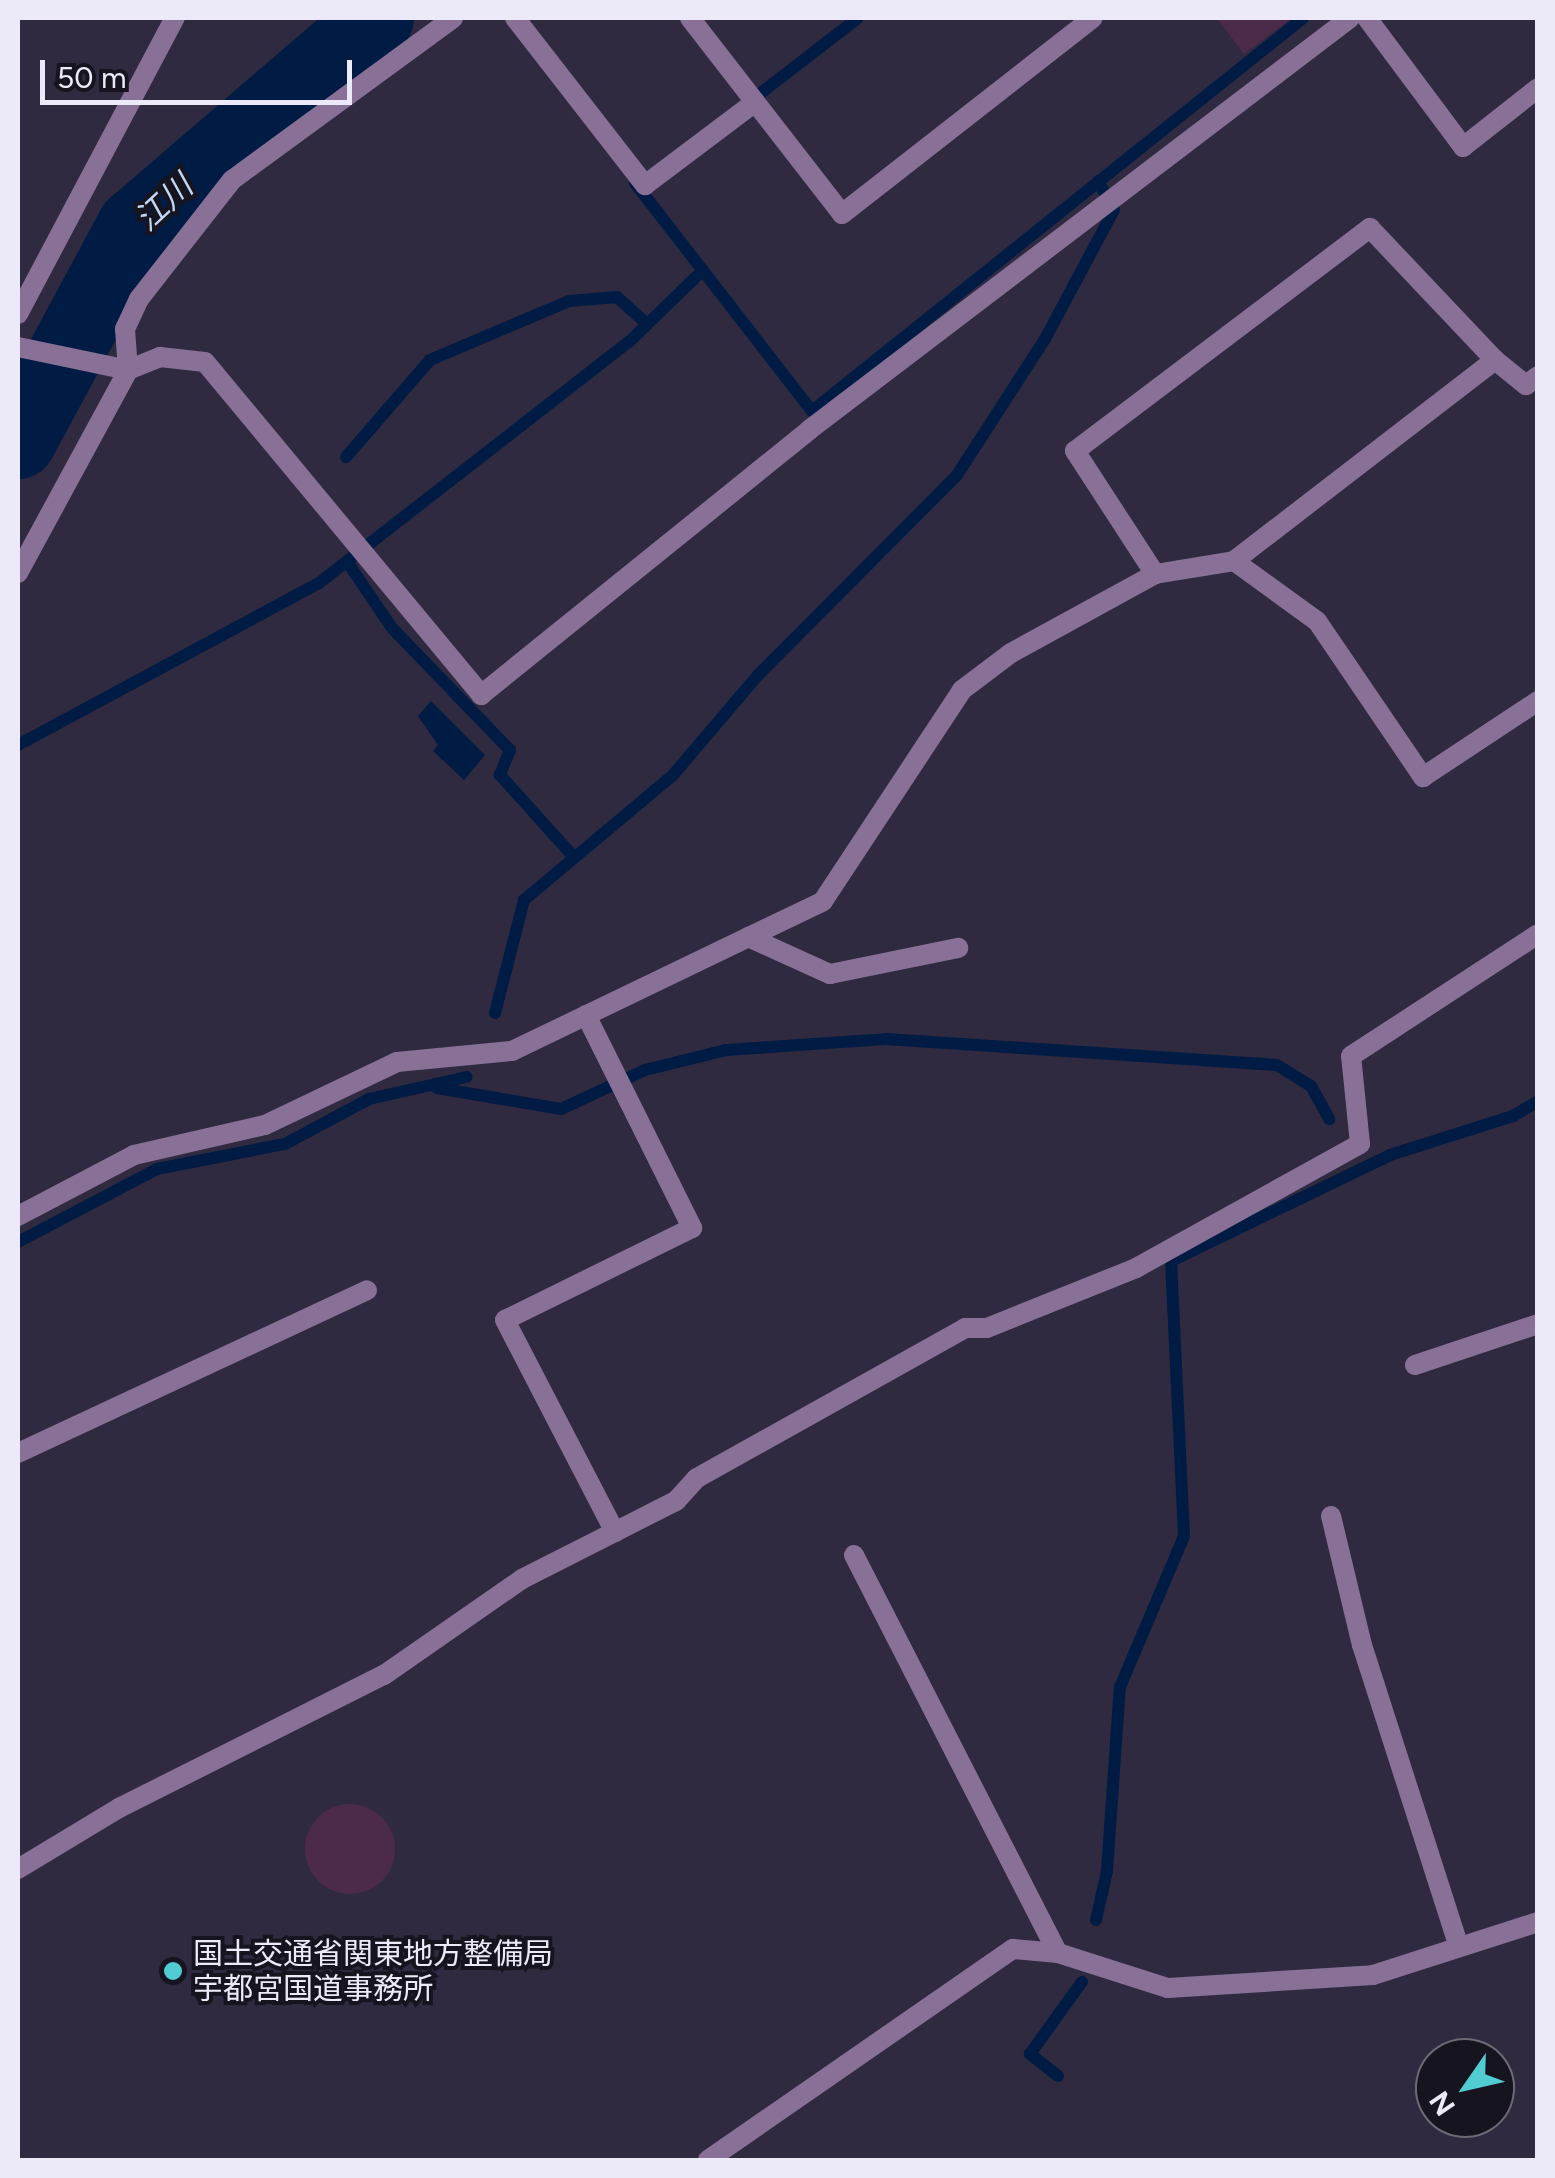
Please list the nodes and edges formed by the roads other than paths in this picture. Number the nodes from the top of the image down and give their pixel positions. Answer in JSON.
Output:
{"nodes":[{"id":1,"x":175,"y":18,"type":"edge"},
{"id":2,"x":453,"y":18,"type":"edge"},
{"id":3,"x":514,"y":18,"type":"edge"},
{"id":4,"x":690,"y":18,"type":"edge"},
{"id":5,"x":1093,"y":18,"type":"edge"},
{"id":6,"x":1350,"y":18,"type":"edge"},
{"id":7,"x":1368,"y":18,"type":"edge"},
{"id":8,"x":1538,"y":88,"type":"edge"},
{"id":9,"x":756,"y":102,"type":"junction"},
{"id":10,"x":18,"y":314,"type":"edge"},
{"id":11,"x":18,"y":347,"type":"edge"},
{"id":12,"x":1495,"y":360,"type":"junction"},
{"id":13,"x":128,"y":370,"type":"junction"},
{"id":14,"x":1538,"y":376,"type":"edge"},
{"id":15,"x":1234,"y":561,"type":"junction"},
{"id":16,"x":18,"y":572,"type":"edge"},
{"id":17,"x":1155,"y":574,"type":"junction"},
{"id":18,"x":1538,"y":701,"type":"edge"},
{"id":19,"x":1538,"y":934,"type":"edge"},
{"id":20,"x":748,"y":937,"type":"junction"},
{"id":21,"x":958,"y":948,"type":"dead end"},
{"id":22,"x":586,"y":1015,"type":"junction"},
{"id":23,"x":18,"y":1216,"type":"edge"},
{"id":24,"x":367,"y":1290,"type":"dead end"},
{"id":25,"x":1538,"y":1324,"type":"edge"},
{"id":26,"x":1416,"y":1365,"type":"dead end"},
{"id":27,"x":18,"y":1454,"type":"edge"},
{"id":28,"x":1331,"y":1516,"type":"dead end"},
{"id":29,"x":615,"y":1532,"type":"junction"},
{"id":30,"x":854,"y":1555,"type":"dead end"},
{"id":31,"x":18,"y":1869,"type":"edge"},
{"id":32,"x":1538,"y":1922,"type":"edge"},
{"id":33,"x":1459,"y":1947,"type":"junction"},
{"id":34,"x":1058,"y":1953,"type":"junction"},
{"id":35,"x":708,"y":2160,"type":"edge"}],
"edges":[{"from":1,"to":10,"type":"street"},
{"from":2,"to":13,"type":"street"},
{"from":3,"to":9,"type":"street"},
{"from":4,"to":9,"type":"street"},
{"from":5,"to":9,"type":"street"},
{"from":6,"to":13,"type":"street"},
{"from":7,"to":8,"type":"street"},
{"from":11,"to":13,"type":"street"},
{"from":12,"to":14,"type":"street"},
{"from":12,"to":15,"type":"street"},
{"from":12,"to":17,"type":"street"},
{"from":13,"to":16,"type":"street"},
{"from":15,"to":17,"type":"street"},
{"from":15,"to":18,"type":"street"},
{"from":17,"to":20,"type":"street"},
{"from":19,"to":29,"type":"street"},
{"from":20,"to":21,"type":"street"},
{"from":20,"to":22,"type":"street"},
{"from":22,"to":23,"type":"street"},
{"from":22,"to":29,"type":"street"},
{"from":24,"to":27,"type":"street"},
{"from":25,"to":26,"type":"street"},
{"from":28,"to":33,"type":"street"},
{"from":29,"to":31,"type":"street"},
{"from":30,"to":34,"type":"street"},
{"from":32,"to":33,"type":"street"},
{"from":33,"to":34,"type":"street"},
{"from":34,"to":35,"type":"street"}]}
